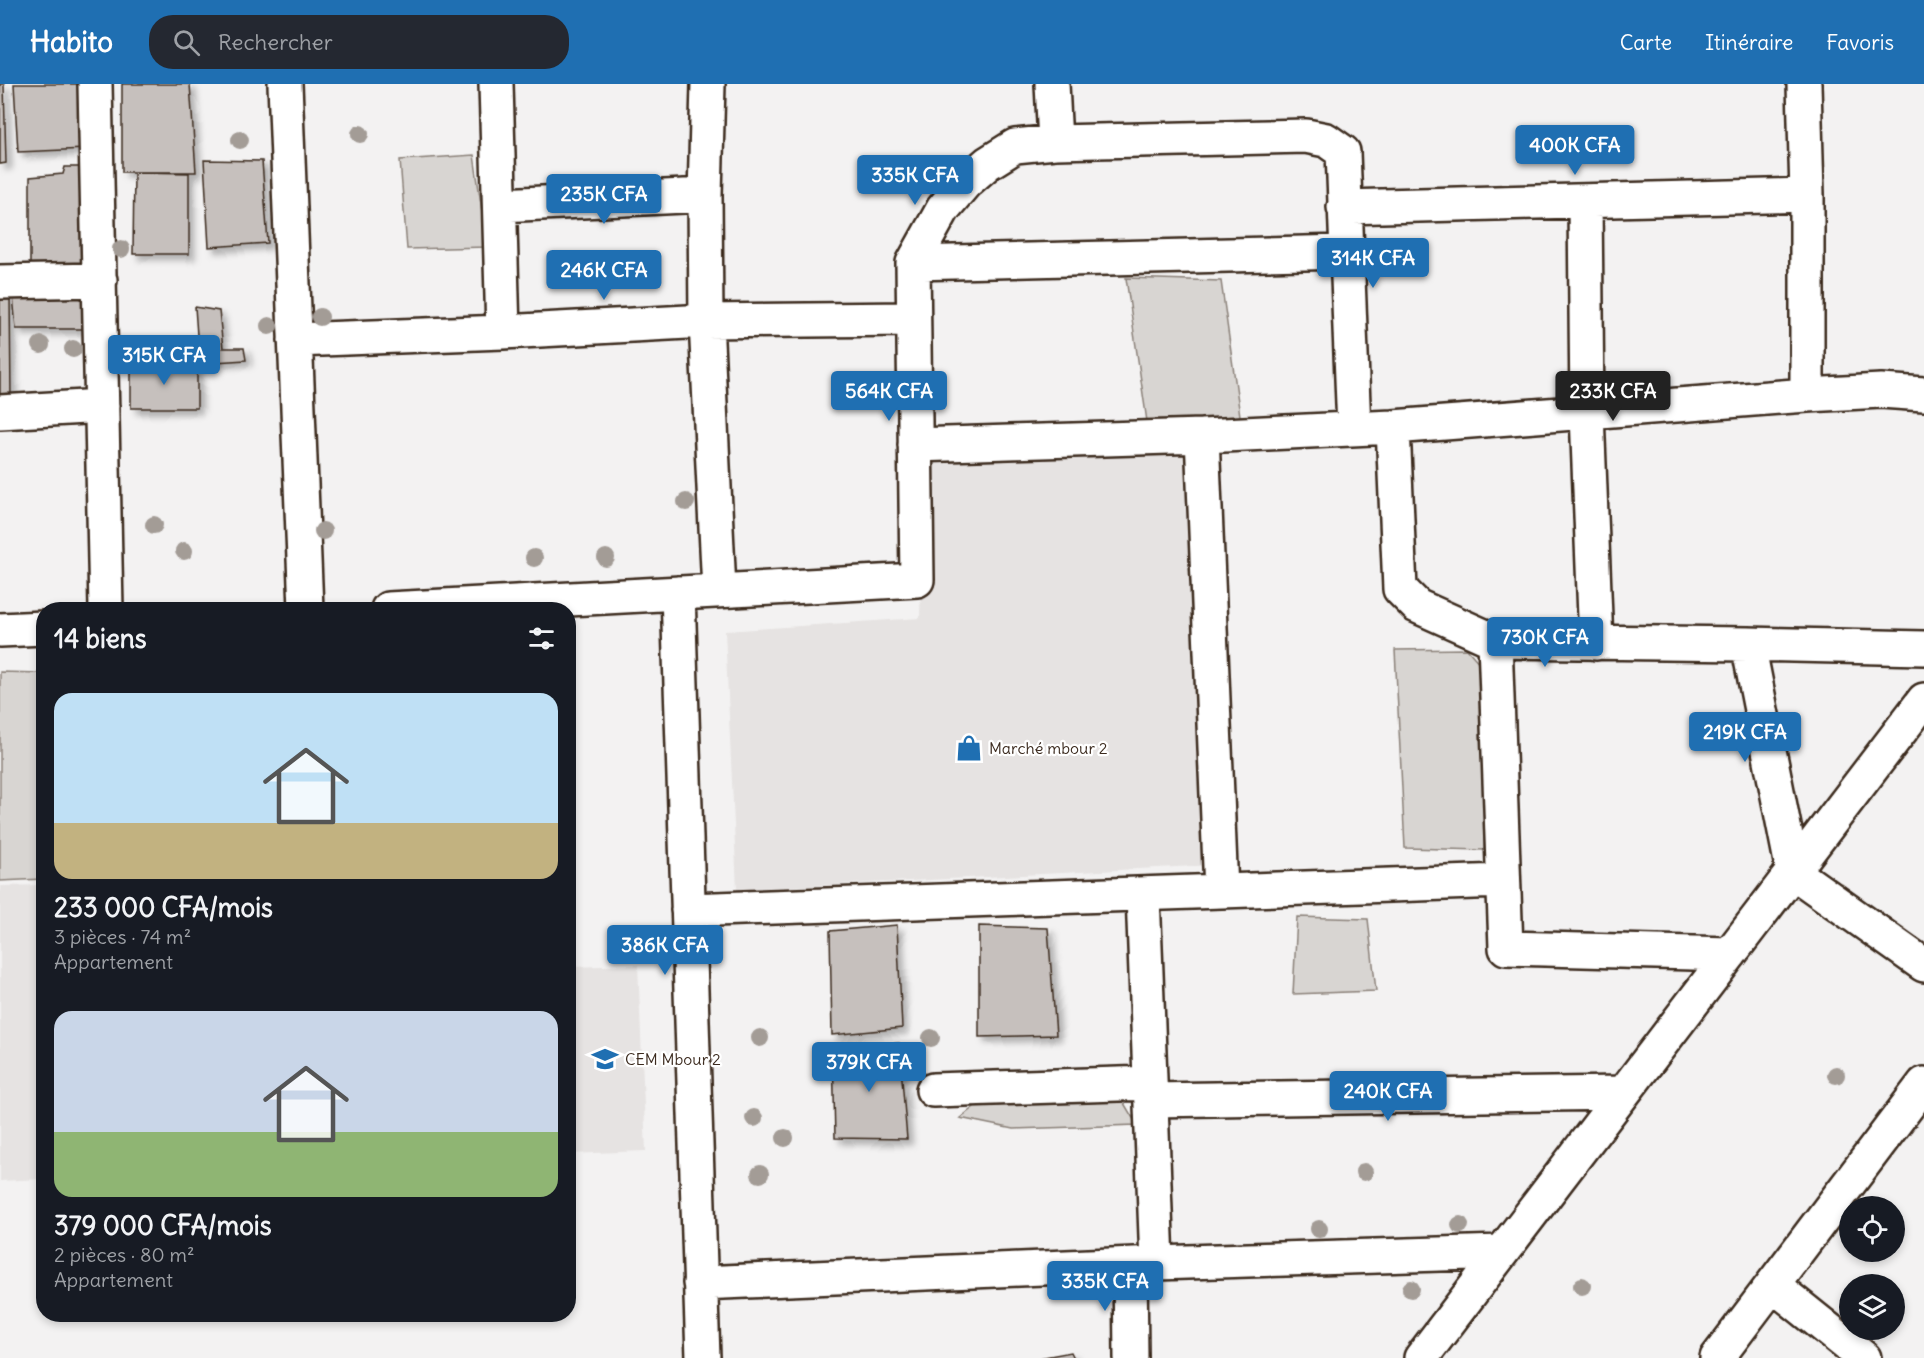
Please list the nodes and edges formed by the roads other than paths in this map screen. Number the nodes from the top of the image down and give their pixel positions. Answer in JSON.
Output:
{"nodes":[{"id":1,"x":95,"y":84,"type":"edge"},
{"id":2,"x":285,"y":84,"type":"edge"},
{"id":3,"x":496,"y":84,"type":"edge"},
{"id":4,"x":708,"y":84,"type":"edge"},
{"id":5,"x":1052,"y":84,"type":"edge"},
{"id":6,"x":1803,"y":84,"type":"edge"},
{"id":7,"x":1055,"y":142,"type":"junction"},
{"id":8,"x":705,"y":195,"type":"junction"},
{"id":9,"x":1807,"y":195,"type":"junction"},
{"id":10,"x":1585,"y":201,"type":"junction"},
{"id":11,"x":500,"y":205,"type":"junction"},
{"id":12,"x":1344,"y":207,"type":"junction"},
{"id":13,"x":1346,"y":252,"type":"junction"},
{"id":14,"x":913,"y":263,"type":"junction"},
{"id":15,"x":100,"y":280,"type":"junction"},
{"id":16,"x":0,"y":282,"type":"edge"},
{"id":17,"x":913,"y":319,"type":"junction"},
{"id":18,"x":706,"y":321,"type":"junction"},
{"id":19,"x":503,"y":332,"type":"junction"},
{"id":20,"x":295,"y":340,"type":"junction"},
{"id":21,"x":1924,"y":393,"type":"edge"},
{"id":22,"x":1807,"y":395,"type":"junction"},
{"id":23,"x":102,"y":406,"type":"junction"},
{"id":24,"x":0,"y":412,"type":"edge"},
{"id":25,"x":1587,"y":413,"type":"junction"},
{"id":26,"x":1393,"y":427,"type":"junction"},
{"id":27,"x":1354,"y":429,"type":"junction"},
{"id":28,"x":1202,"y":436,"type":"junction"},
{"id":29,"x":915,"y":445,"type":"junction"},
{"id":30,"x":719,"y":590,"type":"junction"},
{"id":31,"x":678,"y":593,"type":"junction"},
{"id":32,"x":106,"y":602,"type":"edge"},
{"id":33,"x":306,"y":602,"type":"edge"},
{"id":34,"x":515,"y":602,"type":"edge"},
{"id":35,"x":36,"y":628,"type":"edge"},
{"id":36,"x":0,"y":630,"type":"edge"},
{"id":37,"x":1495,"y":641,"type":"junction"},
{"id":38,"x":1596,"y":643,"type":"junction"},
{"id":39,"x":1748,"y":644,"type":"junction"},
{"id":40,"x":1924,"y":648,"type":"edge"},
{"id":41,"x":1924,"y":700,"type":"edge"},
{"id":42,"x":1793,"y":872,"type":"junction"},
{"id":43,"x":1503,"y":881,"type":"junction"},
{"id":44,"x":1221,"y":891,"type":"junction"},
{"id":45,"x":1143,"y":894,"type":"junction"},
{"id":46,"x":688,"y":910,"type":"junction"},
{"id":47,"x":1730,"y":954,"type":"junction"},
{"id":48,"x":1924,"y":966,"type":"edge"},
{"id":49,"x":1924,"y":1084,"type":"edge"},
{"id":50,"x":933,"y":1090,"type":"dead end"},
{"id":51,"x":1151,"y":1091,"type":"junction"},
{"id":52,"x":1623,"y":1093,"type":"junction"},
{"id":53,"x":1502,"y":1252,"type":"junction"},
{"id":54,"x":1143,"y":1264,"type":"junction"},
{"id":55,"x":700,"y":1283,"type":"junction"},
{"id":56,"x":1773,"y":1285,"type":"junction"},
{"id":57,"x":703,"y":1358,"type":"edge"},
{"id":58,"x":1131,"y":1358,"type":"edge"},
{"id":59,"x":1421,"y":1358,"type":"edge"},
{"id":60,"x":1717,"y":1358,"type":"edge"},
{"id":61,"x":1864,"y":1358,"type":"edge"}],
"edges":[{"from":1,"to":15,"type":"street"},
{"from":2,"to":20,"type":"street"},
{"from":3,"to":11,"type":"street"},
{"from":4,"to":8,"type":"street"},
{"from":5,"to":7,"type":"street"},
{"from":6,"to":9,"type":"street"},
{"from":7,"to":12,"type":"street"},
{"from":7,"to":14,"type":"street"},
{"from":8,"to":11,"type":"street"},
{"from":8,"to":18,"type":"street"},
{"from":9,"to":10,"type":"street"},
{"from":9,"to":22,"type":"street"},
{"from":10,"to":12,"type":"street"},
{"from":10,"to":25,"type":"street"},
{"from":11,"to":19,"type":"street"},
{"from":12,"to":13,"type":"street"},
{"from":13,"to":14,"type":"street"},
{"from":13,"to":27,"type":"street"},
{"from":14,"to":17,"type":"street"},
{"from":15,"to":16,"type":"street"},
{"from":15,"to":23,"type":"street"},
{"from":17,"to":18,"type":"street"},
{"from":17,"to":29,"type":"street"},
{"from":18,"to":19,"type":"street"},
{"from":18,"to":30,"type":"street"},
{"from":19,"to":20,"type":"street"},
{"from":20,"to":33,"type":"street"},
{"from":21,"to":22,"type":"street"},
{"from":22,"to":25,"type":"street"},
{"from":23,"to":24,"type":"street"},
{"from":23,"to":32,"type":"street"},
{"from":25,"to":26,"type":"street"},
{"from":25,"to":38,"type":"street"},
{"from":26,"to":27,"type":"street"},
{"from":26,"to":37,"type":"street"},
{"from":27,"to":28,"type":"street"},
{"from":28,"to":29,"type":"street"},
{"from":28,"to":44,"type":"street"},
{"from":29,"to":30,"type":"street"},
{"from":30,"to":31,"type":"street"},
{"from":31,"to":34,"type":"street"},
{"from":31,"to":46,"type":"street"},
{"from":35,"to":36,"type":"street"},
{"from":37,"to":38,"type":"street"},
{"from":37,"to":43,"type":"street"},
{"from":38,"to":39,"type":"street"},
{"from":39,"to":40,"type":"street"},
{"from":39,"to":42,"type":"street"},
{"from":41,"to":42,"type":"street"},
{"from":42,"to":47,"type":"street"},
{"from":42,"to":48,"type":"street"},
{"from":43,"to":44,"type":"street"},
{"from":43,"to":47,"type":"street"},
{"from":44,"to":45,"type":"street"},
{"from":45,"to":46,"type":"street"},
{"from":45,"to":51,"type":"street"},
{"from":46,"to":55,"type":"street"},
{"from":47,"to":52,"type":"street"},
{"from":49,"to":56,"type":"street"},
{"from":50,"to":51,"type":"street"},
{"from":51,"to":52,"type":"street"},
{"from":51,"to":54,"type":"street"},
{"from":52,"to":53,"type":"street"},
{"from":53,"to":54,"type":"street"},
{"from":53,"to":59,"type":"street"},
{"from":54,"to":55,"type":"street"},
{"from":54,"to":58,"type":"street"},
{"from":55,"to":57,"type":"street"},
{"from":56,"to":60,"type":"street"},
{"from":56,"to":61,"type":"street"}]}
